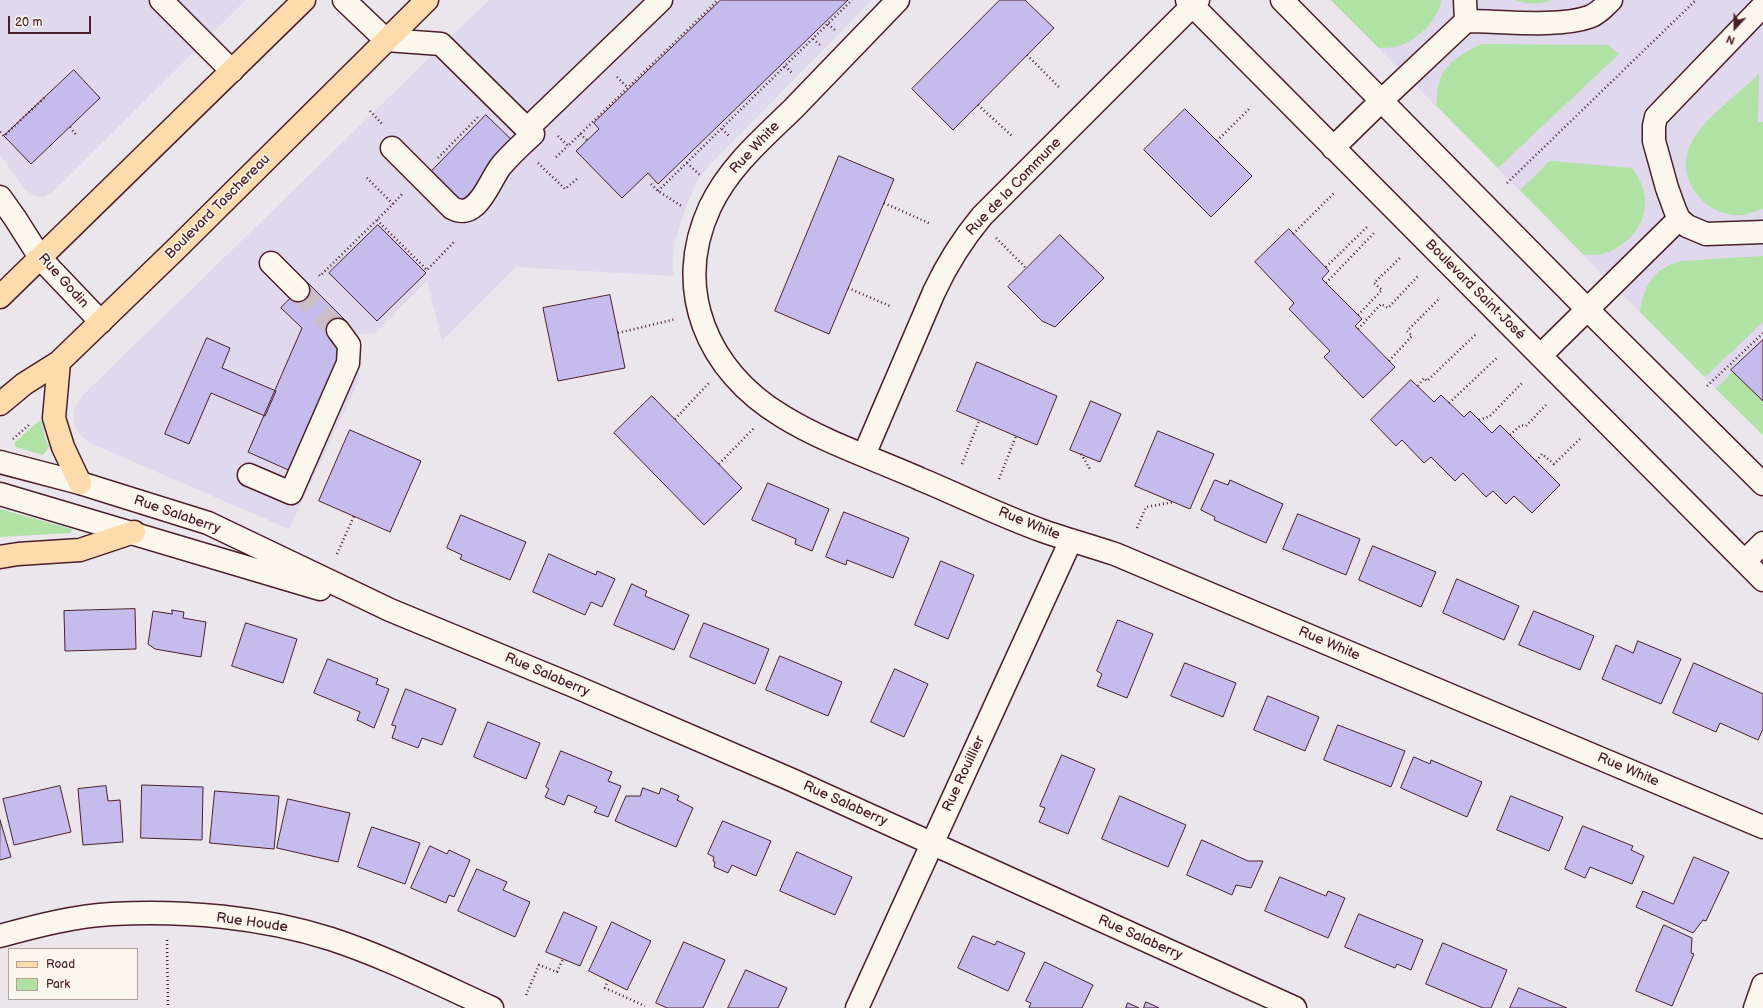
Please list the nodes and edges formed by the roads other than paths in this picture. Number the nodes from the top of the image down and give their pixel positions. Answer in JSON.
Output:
{"nodes":[{"id":1,"x":161,"y":0,"type":"edge"},
{"id":2,"x":304,"y":0,"type":"edge"},
{"id":3,"x":344,"y":0,"type":"edge"},
{"id":4,"x":428,"y":0,"type":"edge"},
{"id":5,"x":661,"y":0,"type":"edge"},
{"id":6,"x":898,"y":0,"type":"edge"},
{"id":7,"x":1282,"y":0,"type":"edge"},
{"id":8,"x":1611,"y":0,"type":"edge"},
{"id":9,"x":1193,"y":2,"type":"edge"},
{"id":10,"x":1763,"y":6,"type":"edge"},
{"id":11,"x":1465,"y":10,"type":"edge"},
{"id":12,"x":386,"y":40,"type":"junction"},
{"id":13,"x":232,"y":71,"type":"junction"},
{"id":14,"x":1381,"y":100,"type":"junction"},
{"id":15,"x":543,"y":133,"type":"road end"},
{"id":16,"x":392,"y":148,"type":"dead end"},
{"id":17,"x":1333,"y":148,"type":"junction"},
{"id":18,"x":0,"y":198,"type":"edge"},
{"id":19,"x":1679,"y":219,"type":"junction"},
{"id":20,"x":1763,"y":232,"type":"edge"},
{"id":21,"x":41,"y":259,"type":"junction"},
{"id":22,"x":271,"y":262,"type":"dead end"},
{"id":23,"x":298,"y":290,"type":"tunnel mouth"},
{"id":24,"x":0,"y":297,"type":"edge"},
{"id":25,"x":1587,"y":309,"type":"junction"},
{"id":26,"x":101,"y":322,"type":"junction"},
{"id":27,"x":338,"y":330,"type":"tunnel mouth"},
{"id":28,"x":1541,"y":355,"type":"junction"},
{"id":29,"x":59,"y":362,"type":"junction"},
{"id":30,"x":0,"y":404,"type":"edge"},
{"id":31,"x":864,"y":455,"type":"junction"},
{"id":32,"x":0,"y":462,"type":"edge"},
{"id":33,"x":249,"y":475,"type":"dead end"},
{"id":34,"x":80,"y":483,"type":"junction"},
{"id":35,"x":1763,"y":484,"type":"edge"},
{"id":36,"x":0,"y":494,"type":"edge"},
{"id":37,"x":134,"y":532,"type":"junction"},
{"id":38,"x":1071,"y":540,"type":"junction"},
{"id":39,"x":1763,"y":544,"type":"edge"},
{"id":40,"x":0,"y":557,"type":"edge"},
{"id":41,"x":1745,"y":561,"type":"junction"},
{"id":42,"x":1763,"y":580,"type":"edge"},
{"id":43,"x":390,"y":610,"type":"junction"},
{"id":44,"x":1763,"y":827,"type":"edge"},
{"id":45,"x":933,"y":844,"type":"junction"},
{"id":46,"x":0,"y":936,"type":"edge"},
{"id":47,"x":1763,"y":985,"type":"edge"},
{"id":48,"x":492,"y":1008,"type":"edge"},
{"id":49,"x":857,"y":1008,"type":"edge"},
{"id":50,"x":1295,"y":1008,"type":"edge"},
{"id":51,"x":1755,"y":1008,"type":"edge"}],
"edges":[{"from":1,"to":13,"type":"street"},
{"from":2,"to":13,"type":"main road"},
{"from":3,"to":12,"type":"street"},
{"from":4,"to":12,"type":"main road","name":"Boulevard Taschereau"},
{"from":5,"to":12,"type":"street"},
{"from":6,"to":31,"type":"street","name":"Rue White"},
{"from":7,"to":14,"type":"street"},
{"from":8,"to":11,"type":"street"},
{"from":9,"to":17,"type":"street","name":"Boulevard Saint-José"},
{"from":9,"to":31,"type":"street","name":"Rue de la Commune"},
{"from":10,"to":19,"type":"street"},
{"from":11,"to":14,"type":"street"},
{"from":12,"to":26,"type":"main road","name":"Boulevard Taschereau"},
{"from":13,"to":21,"type":"main road"},
{"from":14,"to":17,"type":"street"},
{"from":14,"to":25,"type":"street"},
{"from":15,"to":16,"type":"street"},
{"from":17,"to":28,"type":"street","name":"Boulevard Saint-José"},
{"from":18,"to":21,"type":"street","name":"Rue Godin"},
{"from":19,"to":20,"type":"street"},
{"from":19,"to":25,"type":"street"},
{"from":21,"to":24,"type":"main road"},
{"from":21,"to":26,"type":"street","name":"Rue Godin"},
{"from":22,"to":23,"type":"street"},
{"from":25,"to":28,"type":"street"},
{"from":25,"to":35,"type":"street"},
{"from":26,"to":29,"type":"main road","name":"Boulevard Taschereau"},
{"from":27,"to":33,"type":"street"},
{"from":28,"to":41,"type":"street","name":"Boulevard Saint-José"},
{"from":29,"to":30,"type":"main road","name":"Boulevard Taschereau"},
{"from":29,"to":34,"type":"main road"},
{"from":31,"to":38,"type":"street","name":"Rue White"},
{"from":32,"to":34,"type":"street","name":"Rue Salaberry"},
{"from":34,"to":43,"type":"street","name":"Rue Salaberry"},
{"from":36,"to":37,"type":"street","name":"Rue Salaberry"},
{"from":37,"to":40,"type":"main road"},
{"from":37,"to":43,"type":"street","name":"Rue Salaberry"},
{"from":38,"to":44,"type":"street","name":"Rue White"},
{"from":38,"to":45,"type":"street","name":"Rue Rouillier"},
{"from":39,"to":41,"type":"street"},
{"from":41,"to":42,"type":"street","name":"Boulevard Saint-José"},
{"from":43,"to":45,"type":"street","name":"Rue Salaberry"},
{"from":45,"to":49,"type":"street","name":"Rue Rouillier"},
{"from":45,"to":50,"type":"street","name":"Rue Salaberry"},
{"from":46,"to":48,"type":"street","name":"Rue Houde"},
{"from":47,"to":51,"type":"street"}]}
